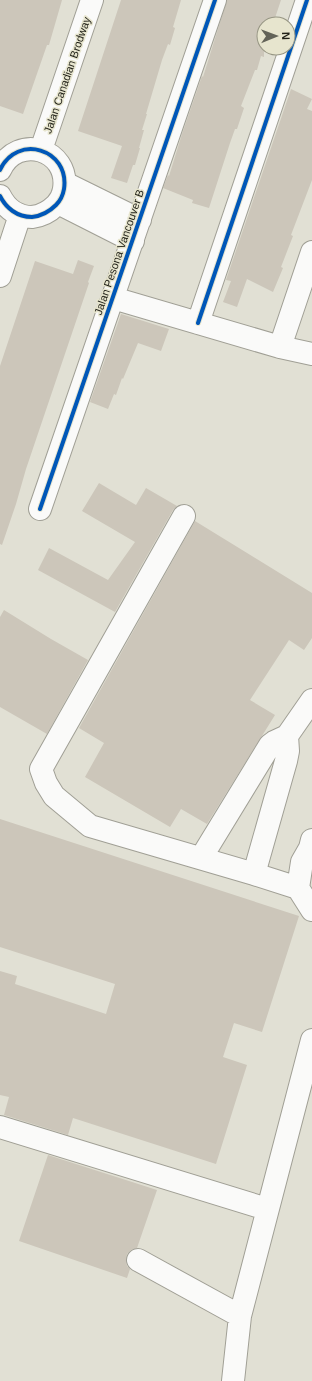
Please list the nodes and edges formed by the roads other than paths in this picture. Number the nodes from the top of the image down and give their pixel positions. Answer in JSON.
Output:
{"nodes":[{"id":1,"x":92,"y":0,"type":"edge"},
{"id":2,"x":215,"y":0,"type":"edge"},
{"id":3,"x":307,"y":0,"type":"edge"},
{"id":4,"x":41,"y":150,"type":"junction"},
{"id":5,"x":0,"y":170,"type":"edge"},
{"id":6,"x":61,"y":193,"type":"junction"},
{"id":7,"x":0,"y":196,"type":"edge"},
{"id":8,"x":20,"y":215,"type":"junction"},
{"id":9,"x":140,"y":220,"type":"junction"},
{"id":10,"x":133,"y":241,"type":"junction"},
{"id":11,"x":312,"y":252,"type":"edge"},
{"id":12,"x":0,"y":276,"type":"edge"},
{"id":13,"x":113,"y":298,"type":"junction"},
{"id":14,"x":198,"y":323,"type":"junction"},
{"id":15,"x":280,"y":347,"type":"junction"},
{"id":16,"x":312,"y":354,"type":"edge"},
{"id":17,"x":40,"y":509,"type":"dead end"},
{"id":18,"x":184,"y":516,"type":"dead end"},
{"id":19,"x":312,"y":700,"type":"edge"},
{"id":20,"x":287,"y":736,"type":"junction"},
{"id":21,"x":312,"y":840,"type":"edge"},
{"id":22,"x":201,"y":858,"type":"junction"},
{"id":23,"x":254,"y":874,"type":"junction"},
{"id":24,"x":298,"y":888,"type":"junction"},
{"id":25,"x":312,"y":910,"type":"edge"},
{"id":26,"x":312,"y":1040,"type":"edge"},
{"id":27,"x":0,"y":1127,"type":"edge"},
{"id":28,"x":267,"y":1209,"type":"junction"},
{"id":29,"x":138,"y":1260,"type":"dead end"},
{"id":30,"x":240,"y":1316,"type":"junction"},
{"id":31,"x":233,"y":1381,"type":"edge"}],
"edges":[{"from":1,"to":4,"type":"street","name":"Jalan Canadian Brodway"},
{"from":2,"to":9,"type":"street","name":"Jalan Pesona Vancouver B"},
{"from":3,"to":14,"type":"street"},
{"from":4,"to":5,"type":"street"},
{"from":4,"to":6,"type":"street"},
{"from":6,"to":8,"type":"street"},
{"from":6,"to":9,"type":"street","name":"Jalan Pesona Vancouver B"},
{"from":6,"to":10,"type":"street","name":"Jalan Pesona Vancouver B"},
{"from":7,"to":8,"type":"street"},
{"from":8,"to":12,"type":"street"},
{"from":9,"to":10,"type":"street","name":"Jalan Pesona Vancouver B"},
{"from":10,"to":13,"type":"street","name":"Jalan Pesona Vancouver B"},
{"from":11,"to":15,"type":"street"},
{"from":13,"to":14,"type":"street","name":"Jalan Pesona Vancouver B"},
{"from":13,"to":17,"type":"street","name":"Jalan Pesona Vancouver B"},
{"from":14,"to":15,"type":"street","name":"Jalan Pesona Vancouver B"},
{"from":15,"to":16,"type":"street","name":"Jalan Pesona Vancouver B"},
{"from":18,"to":22,"type":"street"},
{"from":19,"to":20,"type":"street"},
{"from":20,"to":22,"type":"street"},
{"from":20,"to":23,"type":"street"},
{"from":21,"to":24,"type":"street"},
{"from":22,"to":23,"type":"street"},
{"from":23,"to":24,"type":"street"},
{"from":24,"to":25,"type":"street"},
{"from":26,"to":28,"type":"street"},
{"from":27,"to":28,"type":"street"},
{"from":28,"to":30,"type":"street"},
{"from":29,"to":30,"type":"street"},
{"from":30,"to":31,"type":"street"}]}
